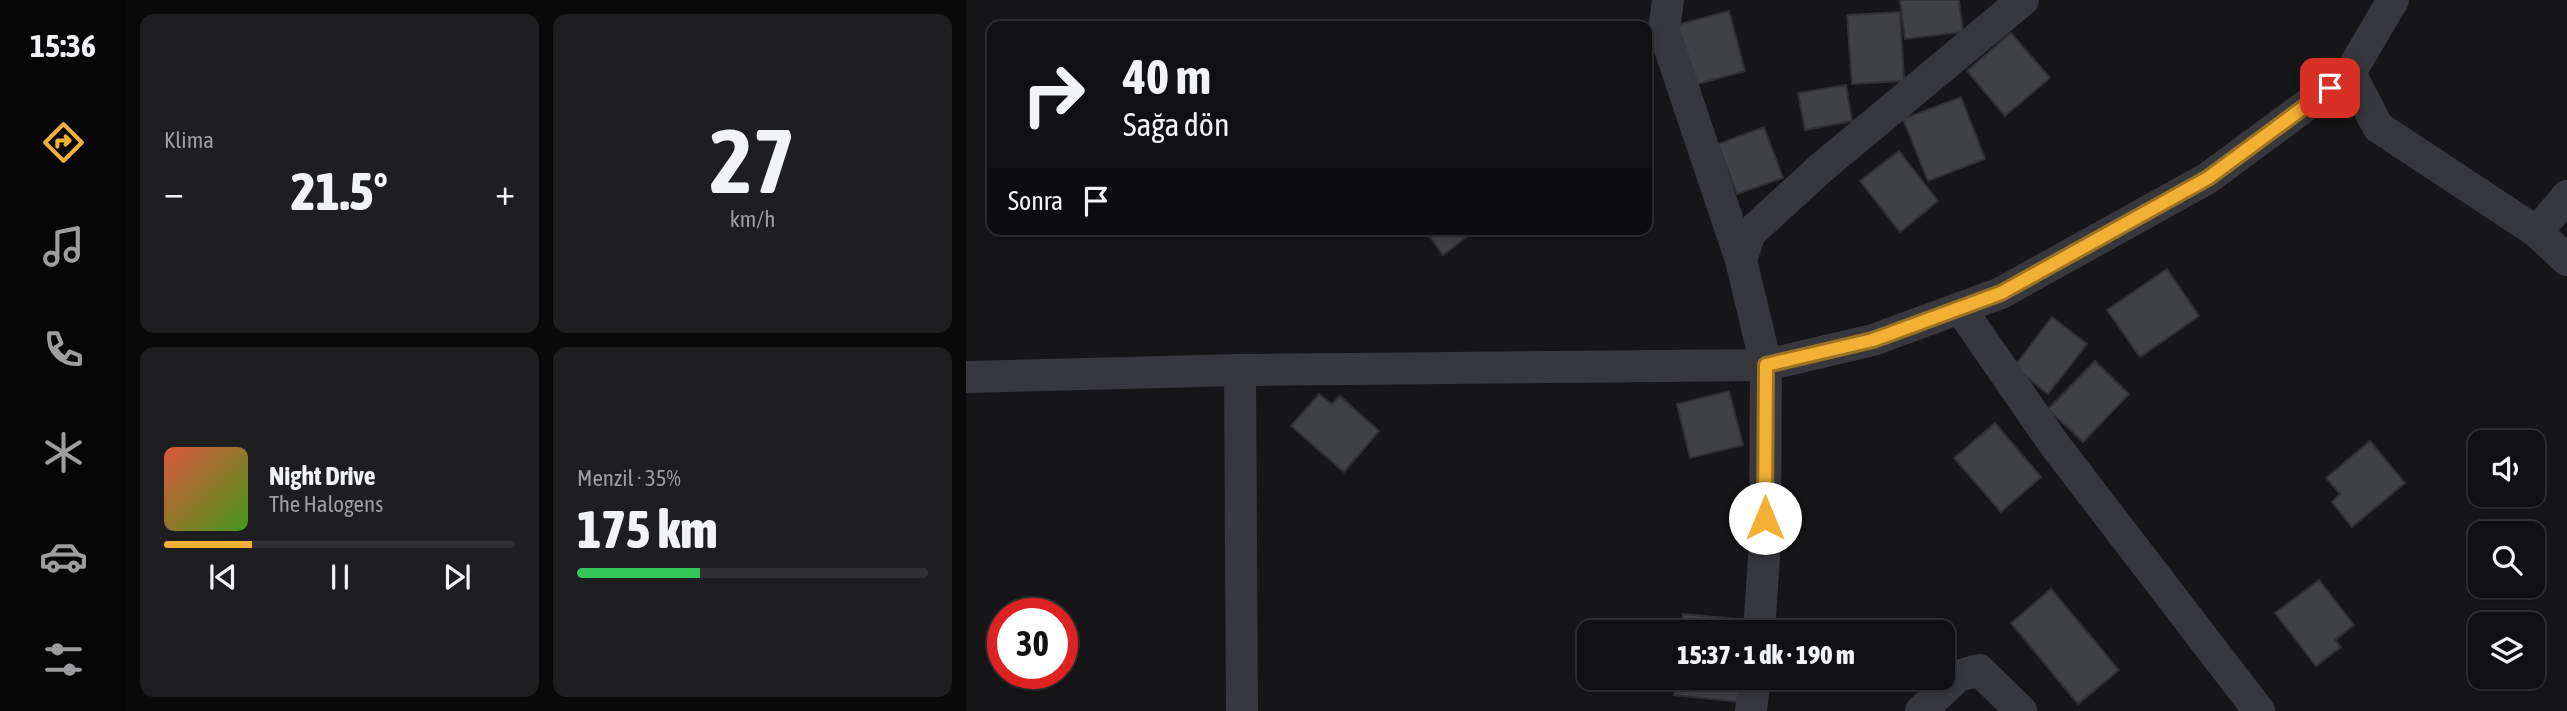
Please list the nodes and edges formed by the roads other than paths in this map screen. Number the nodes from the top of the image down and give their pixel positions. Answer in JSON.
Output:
{"nodes":[{"id":1,"x":1668,"y":0,"type":"edge"},
{"id":2,"x":2023,"y":0,"type":"edge"},
{"id":3,"x":2393,"y":0,"type":"edge"},
{"id":4,"x":2350,"y":73,"type":"junction"},
{"id":5,"x":2567,"y":196,"type":"edge"},
{"id":6,"x":2537,"y":232,"type":"junction"},
{"id":7,"x":1741,"y":260,"type":"junction"},
{"id":8,"x":2567,"y":260,"type":"edge"},
{"id":9,"x":1960,"y":308,"type":"junction"},
{"id":10,"x":1766,"y":365,"type":"junction"},
{"id":11,"x":1240,"y":370,"type":"junction"},
{"id":12,"x":966,"y":377,"type":"edge"},
{"id":13,"x":1760,"y":620,"type":"edge"},
{"id":14,"x":1753,"y":690,"type":"edge"},
{"id":15,"x":1242,"y":711,"type":"edge"},
{"id":16,"x":1751,"y":711,"type":"edge"},
{"id":17,"x":1921,"y":711,"type":"edge"},
{"id":18,"x":2021,"y":711,"type":"edge"},
{"id":19,"x":2259,"y":711,"type":"edge"}],
"edges":[{"from":1,"to":7,"type":"street"},
{"from":2,"to":7,"type":"street"},
{"from":3,"to":4,"type":"street"},
{"from":4,"to":6,"type":"street"},
{"from":4,"to":9,"type":"street"},
{"from":5,"to":6,"type":"street"},
{"from":6,"to":8,"type":"street"},
{"from":7,"to":10,"type":"street"},
{"from":9,"to":10,"type":"street"},
{"from":9,"to":19,"type":"street"},
{"from":10,"to":11,"type":"street"},
{"from":10,"to":13,"type":"street"},
{"from":11,"to":12,"type":"street"},
{"from":11,"to":15,"type":"street"},
{"from":14,"to":16,"type":"street"},
{"from":17,"to":18,"type":"street"}]}
